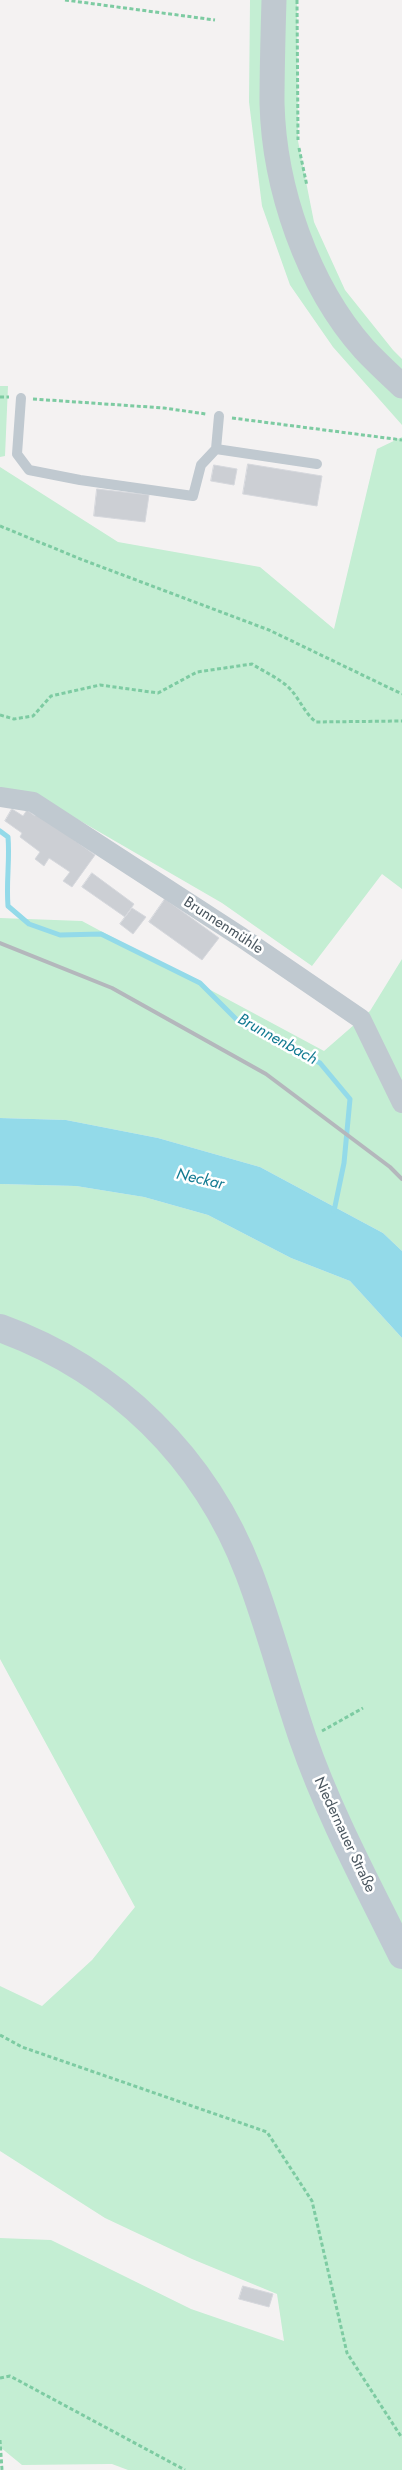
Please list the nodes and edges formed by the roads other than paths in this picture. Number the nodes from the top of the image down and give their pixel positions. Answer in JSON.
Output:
{"nodes":[{"id":1,"x":274,"y":0,"type":"edge"},
{"id":2,"x":402,"y":386,"type":"edge"},
{"id":3,"x":21,"y":398,"type":"road end"},
{"id":4,"x":219,"y":416,"type":"road end"},
{"id":5,"x":216,"y":449,"type":"junction"},
{"id":6,"x":317,"y":464,"type":"dead end"},
{"id":7,"x":0,"y":797,"type":"edge"},
{"id":8,"x":402,"y":1103,"type":"edge"},
{"id":9,"x":0,"y":1328,"type":"edge"},
{"id":10,"x":402,"y":1954,"type":"edge"}],
"edges":[{"from":1,"to":2,"type":"street"},
{"from":3,"to":5,"type":"lane"},
{"from":4,"to":5,"type":"lane"},
{"from":5,"to":6,"type":"lane"},
{"from":7,"to":8,"type":"street","name":"Brunnenmühle"},
{"from":9,"to":10,"type":"main road","name":"Niedernauer Straße"}]}
